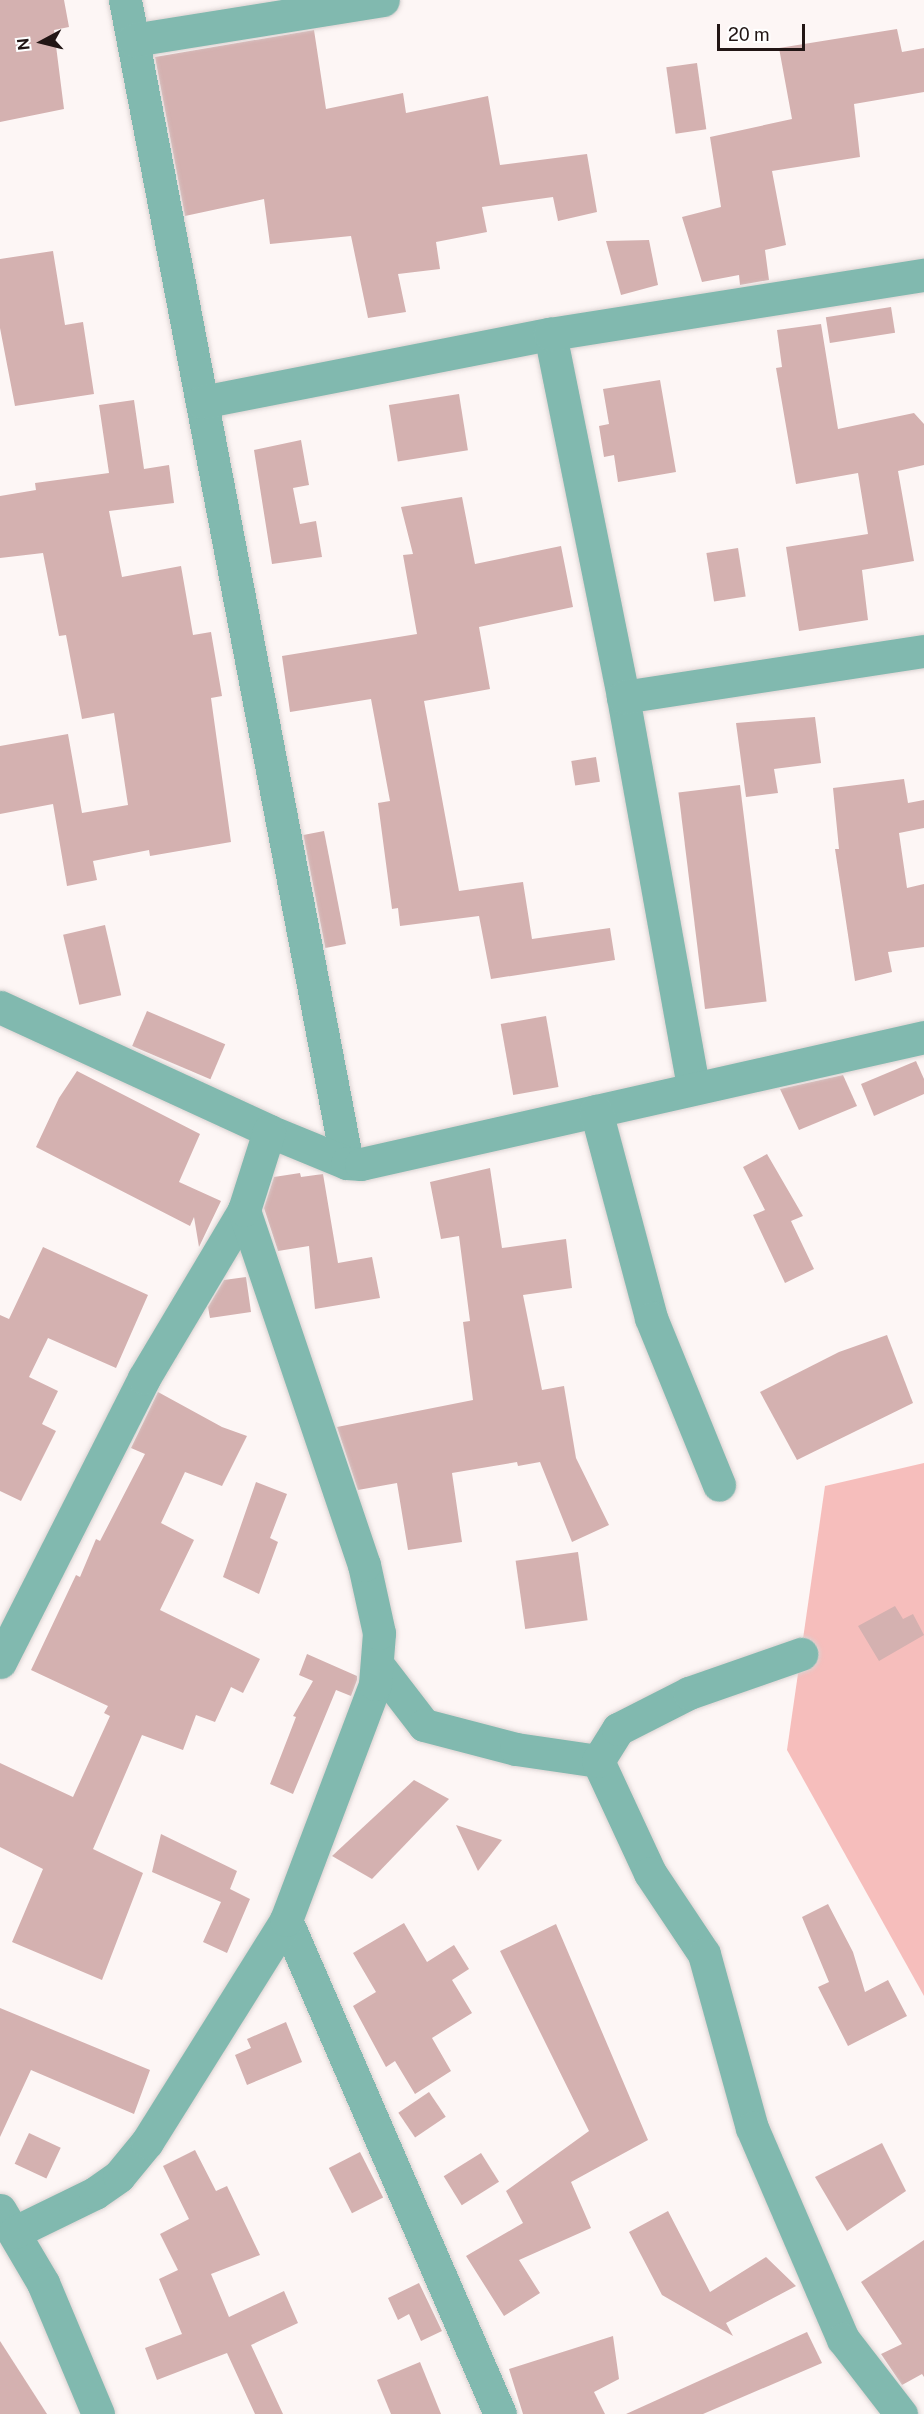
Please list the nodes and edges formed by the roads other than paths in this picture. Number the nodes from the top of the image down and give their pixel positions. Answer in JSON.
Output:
{"nodes":[{"id":1,"x":125,"y":0,"type":"edge"},
{"id":2,"x":383,"y":0,"type":"edge"},
{"id":3,"x":133,"y":40,"type":"junction"},
{"id":4,"x":924,"y":275,"type":"edge"},
{"id":5,"x":550,"y":334,"type":"junction"},
{"id":6,"x":202,"y":402,"type":"junction"},
{"id":7,"x":924,"y":651,"type":"edge"},
{"id":8,"x":623,"y":697,"type":"junction"},
{"id":9,"x":0,"y":1007,"type":"edge"},
{"id":10,"x":924,"y":1037,"type":"edge"},
{"id":11,"x":693,"y":1088,"type":"junction"},
{"id":12,"x":596,"y":1111,"type":"junction"},
{"id":13,"x":269,"y":1131,"type":"junction"},
{"id":14,"x":347,"y":1163,"type":"junction"},
{"id":15,"x":244,"y":1210,"type":"junction"},
{"id":16,"x":719,"y":1485,"type":"dead end"},
{"id":17,"x":801,"y":1654,"type":"dead end"},
{"id":18,"x":0,"y":1662,"type":"edge"},
{"id":19,"x":377,"y":1664,"type":"junction"},
{"id":20,"x":598,"y":1761,"type":"junction"},
{"id":21,"x":286,"y":1920,"type":"junction"},
{"id":22,"x":7,"y":2221,"type":"edge"},
{"id":23,"x":98,"y":2414,"type":"edge"},
{"id":24,"x":500,"y":2414,"type":"edge"},
{"id":25,"x":901,"y":2414,"type":"edge"}],
"edges":[{"from":1,"to":3,"type":"street"},
{"from":2,"to":3,"type":"street"},
{"from":3,"to":6,"type":"street"},
{"from":4,"to":5,"type":"street"},
{"from":5,"to":6,"type":"street"},
{"from":5,"to":8,"type":"street"},
{"from":6,"to":14,"type":"street"},
{"from":7,"to":8,"type":"street"},
{"from":8,"to":11,"type":"street"},
{"from":9,"to":13,"type":"street"},
{"from":10,"to":11,"type":"street"},
{"from":11,"to":12,"type":"street"},
{"from":12,"to":14,"type":"street"},
{"from":12,"to":16,"type":"street"},
{"from":13,"to":14,"type":"street"},
{"from":13,"to":15,"type":"street"},
{"from":15,"to":18,"type":"street"},
{"from":15,"to":19,"type":"street"},
{"from":17,"to":20,"type":"street"},
{"from":19,"to":20,"type":"street"},
{"from":19,"to":21,"type":"street"},
{"from":20,"to":25,"type":"street"},
{"from":21,"to":22,"type":"street"},
{"from":21,"to":24,"type":"street"},
{"from":22,"to":23,"type":"street"}]}
